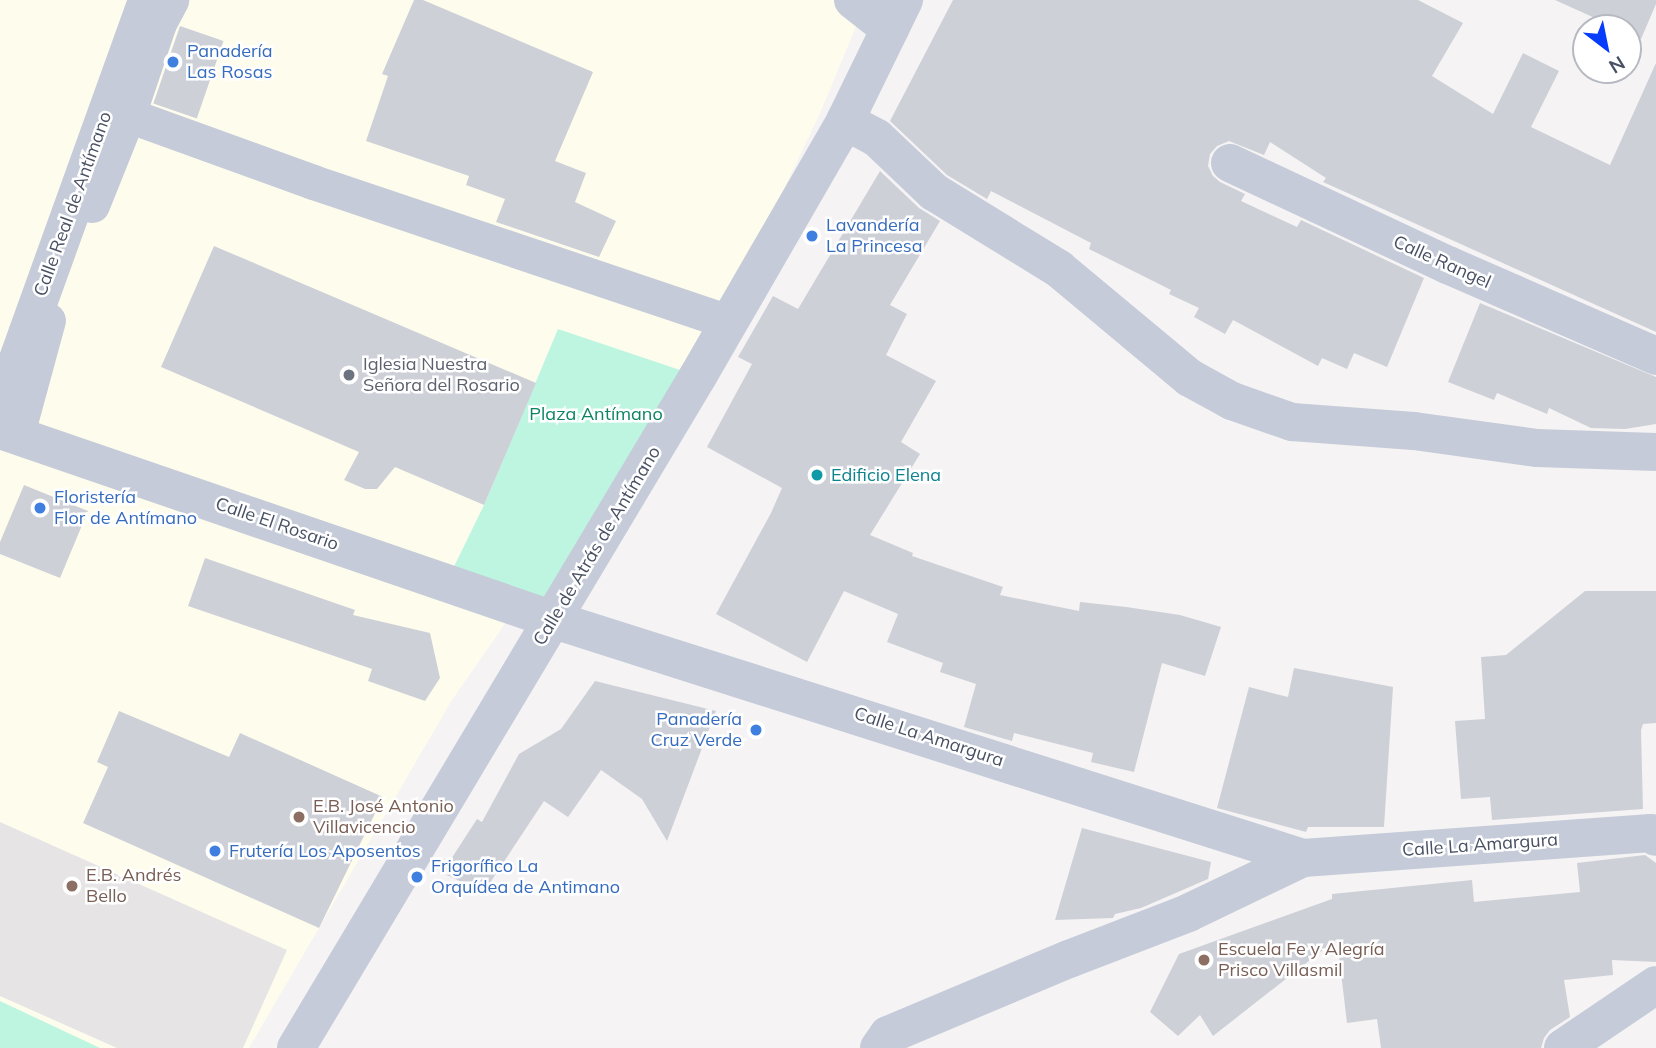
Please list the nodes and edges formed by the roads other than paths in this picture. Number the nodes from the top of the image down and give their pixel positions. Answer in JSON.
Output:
{"nodes":[{"id":1,"x":147,"y":0,"type":"edge"},
{"id":2,"x":172,"y":0,"type":"edge"},
{"id":3,"x":853,"y":0,"type":"edge"},
{"id":4,"x":897,"y":15,"type":"edge"},
{"id":5,"x":128,"y":115,"type":"junction"},
{"id":6,"x":845,"y":121,"type":"junction"},
{"id":7,"x":1230,"y":163,"type":"dead end"},
{"id":8,"x":729,"y":322,"type":"junction"},
{"id":9,"x":1656,"y":356,"type":"edge"},
{"id":10,"x":6,"y":424,"type":"edge"},
{"id":11,"x":1656,"y":452,"type":"edge"},
{"id":12,"x":554,"y":620,"type":"junction"},
{"id":13,"x":1656,"y":836,"type":"edge"},
{"id":14,"x":1303,"y":858,"type":"junction"},
{"id":15,"x":1656,"y":985,"type":"edge"},
{"id":16,"x":296,"y":1048,"type":"edge"},
{"id":17,"x":879,"y":1048,"type":"edge"},
{"id":18,"x":1563,"y":1048,"type":"edge"}],
"edges":[{"from":1,"to":10,"type":"street","name":"Calle Real de Antímano"},
{"from":2,"to":5,"type":"street"},
{"from":3,"to":4,"type":"street"},
{"from":4,"to":6,"type":"street","name":"Calle de Atrás de Antímano"},
{"from":5,"to":8,"type":"street"},
{"from":5,"to":10,"type":"street"},
{"from":6,"to":8,"type":"street","name":"Calle de Atrás de Antímano"},
{"from":6,"to":11,"type":"street"},
{"from":7,"to":9,"type":"street","name":"Calle Rangel"},
{"from":8,"to":12,"type":"street","name":"Calle de Atrás de Antímano"},
{"from":10,"to":12,"type":"street","name":"Calle El Rosario"},
{"from":12,"to":14,"type":"street","name":"Calle La Amargura"},
{"from":12,"to":16,"type":"street","name":"Calle de Atrás de Antímano"},
{"from":13,"to":14,"type":"street","name":"Calle La Amargura"},
{"from":14,"to":17,"type":"street","name":"Calle La Amargura"},
{"from":15,"to":18,"type":"street"}]}
